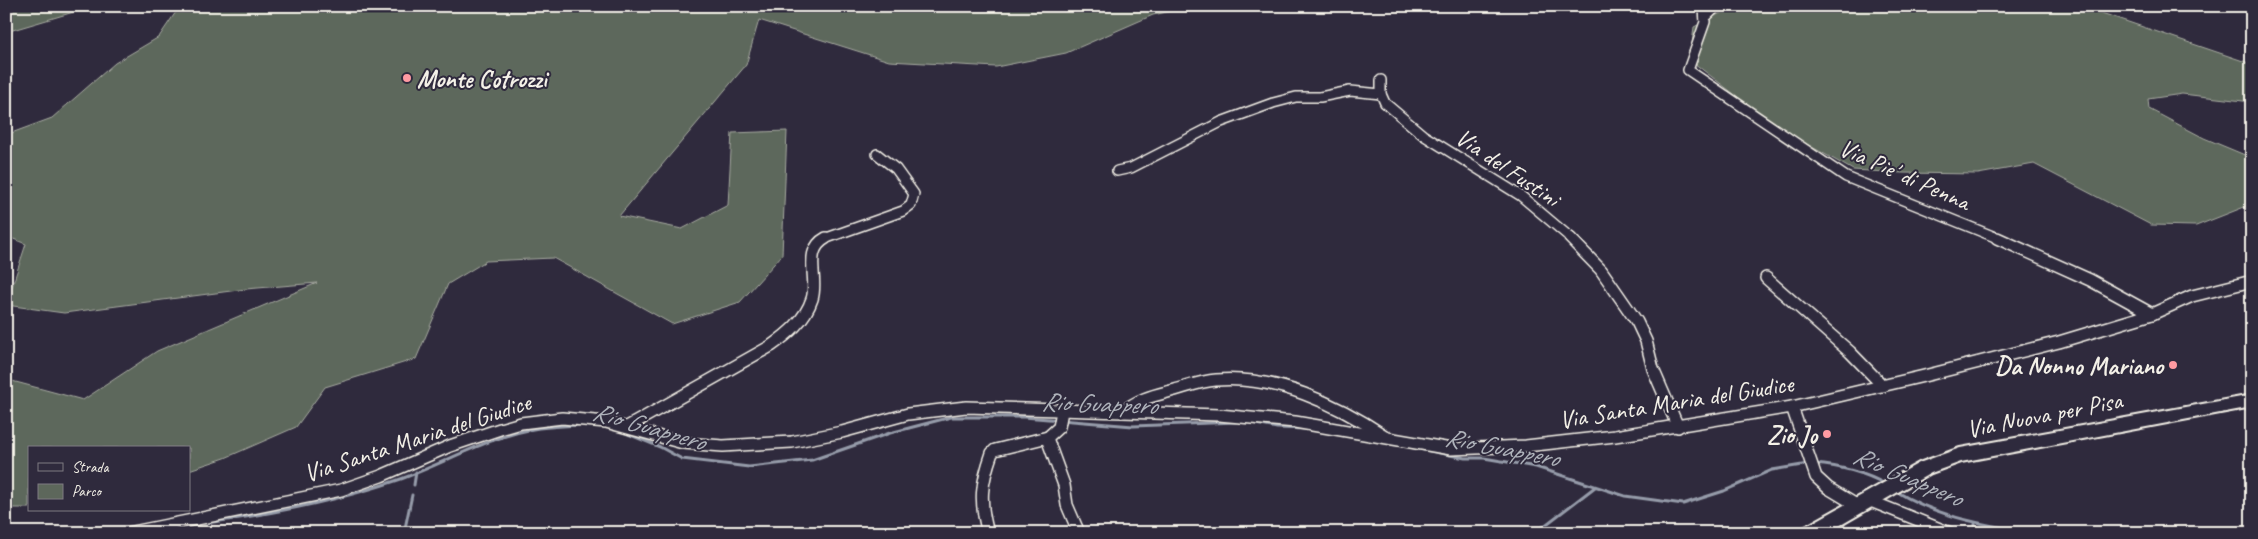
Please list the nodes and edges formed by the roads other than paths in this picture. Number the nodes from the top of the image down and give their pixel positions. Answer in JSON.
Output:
{"nodes":[{"id":1,"x":1699,"y":6,"type":"edge"},
{"id":2,"x":1717,"y":6,"type":"edge"},
{"id":3,"x":1704,"y":18,"type":"junction"},
{"id":4,"x":1381,"y":80,"type":"dead end"},
{"id":5,"x":1380,"y":94,"type":"junction"},
{"id":6,"x":877,"y":154,"type":"dead end"},
{"id":7,"x":1117,"y":171,"type":"dead end"},
{"id":8,"x":1766,"y":278,"type":"dead end"},
{"id":9,"x":2252,"y":280,"type":"edge"},
{"id":10,"x":2152,"y":314,"type":"junction"},
{"id":11,"x":1882,"y":386,"type":"junction"},
{"id":12,"x":2252,"y":401,"type":"edge"},
{"id":13,"x":1792,"y":407,"type":"junction"},
{"id":14,"x":1123,"y":412,"type":"junction"},
{"id":15,"x":1061,"y":418,"type":"junction"},
{"id":16,"x":627,"y":427,"type":"junction"},
{"id":17,"x":1678,"y":427,"type":"junction"},
{"id":18,"x":1048,"y":438,"type":"junction"},
{"id":19,"x":1388,"y":438,"type":"junction"},
{"id":20,"x":1867,"y":501,"type":"junction"},
{"id":21,"x":128,"y":533,"type":"edge"},
{"id":22,"x":988,"y":533,"type":"edge"},
{"id":23,"x":1080,"y":533,"type":"edge"},
{"id":24,"x":1811,"y":533,"type":"edge"},
{"id":25,"x":1950,"y":533,"type":"edge"}],
"edges":[{"from":1,"to":3,"type":"street"},
{"from":2,"to":3,"type":"street"},
{"from":3,"to":10,"type":"street","name":"Via Pie' di Penna"},
{"from":4,"to":5,"type":"street"},
{"from":5,"to":7,"type":"street"},
{"from":5,"to":17,"type":"street","name":"Via del Fustini"},
{"from":6,"to":16,"type":"street"},
{"from":8,"to":11,"type":"street"},
{"from":9,"to":10,"type":"street","name":"Via Santa Maria del Giudice"},
{"from":10,"to":11,"type":"street","name":"Via Santa Maria del Giudice"},
{"from":11,"to":13,"type":"street","name":"Via Santa Maria del Giudice"},
{"from":12,"to":20,"type":"main road","name":"Via Nuova per Pisa"},
{"from":13,"to":17,"type":"street","name":"Via Santa Maria del Giudice"},
{"from":13,"to":20,"type":"street"},
{"from":14,"to":15,"type":"street","name":"Via Santa Maria del Giudice"},
{"from":14,"to":19,"type":"street","name":"Via Santa Maria del Giudice"},
{"from":14,"to":19,"type":"street"},
{"from":15,"to":16,"type":"street","name":"Via Santa Maria del Giudice"},
{"from":15,"to":18,"type":"street"},
{"from":16,"to":21,"type":"street","name":"Via Santa Maria del Giudice"},
{"from":17,"to":19,"type":"street","name":"Via Santa Maria del Giudice"},
{"from":18,"to":22,"type":"street"},
{"from":18,"to":23,"type":"street"},
{"from":20,"to":24,"type":"main road"},
{"from":20,"to":25,"type":"street"}]}
